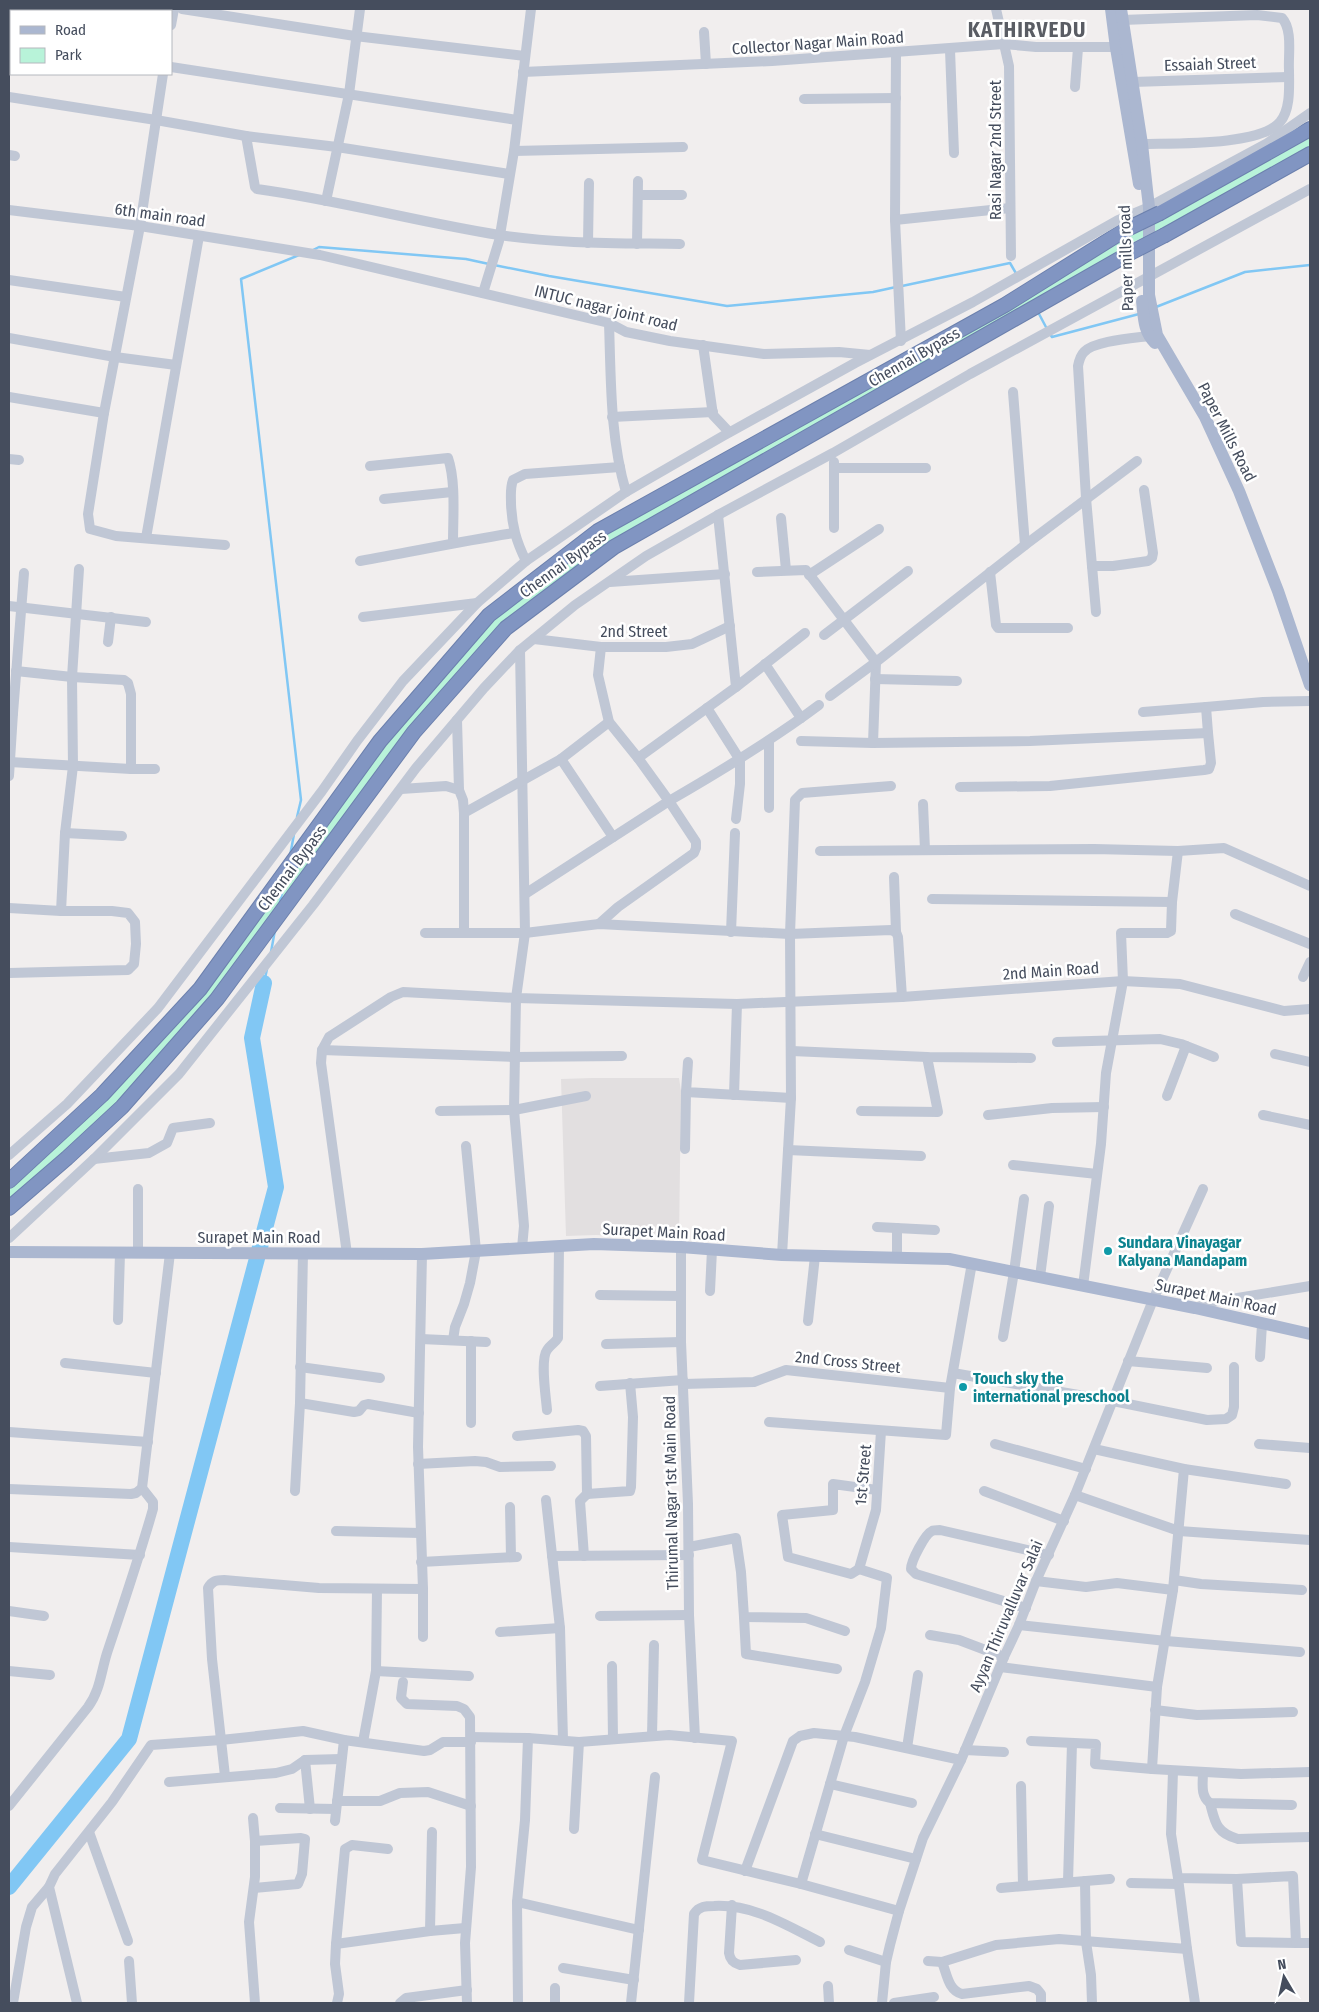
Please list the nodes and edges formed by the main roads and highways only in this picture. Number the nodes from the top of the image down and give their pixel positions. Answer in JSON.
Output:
{"nodes":[{"id":1,"x":1111,"y":9,"type":"edge"},
{"id":2,"x":1122,"y":14,"type":"edge"},
{"id":3,"x":1121,"y":47,"type":"junction"},
{"id":4,"x":1310,"y":129,"type":"edge"},
{"id":5,"x":1310,"y":154,"type":"edge"},
{"id":6,"x":1143,"y":186,"type":"junction"},
{"id":7,"x":1150,"y":210,"type":"junction"},
{"id":8,"x":1310,"y":685,"type":"edge"},
{"id":9,"x":9,"y":1181,"type":"edge"},
{"id":10,"x":9,"y":1208,"type":"edge"},
{"id":11,"x":9,"y":1252,"type":"edge"},
{"id":12,"x":1310,"y":1334,"type":"edge"}],
"edges":[{"from":1,"to":3,"type":"main road"},
{"from":2,"to":3,"type":"main road"},
{"from":3,"to":6,"type":"main road"},
{"from":3,"to":6,"type":"main road"},
{"from":4,"to":7,"type":"highway","name":"Chennai Bypass"},
{"from":5,"to":10,"type":"highway","name":"Chennai Bypass","bridge":true},
{"from":6,"to":7,"type":"main road","name":"Paper Mills Road"},
{"from":7,"to":8,"type":"main road","name":"Paper Mills Road"},
{"from":7,"to":9,"type":"highway","name":"Chennai Bypass","bridge":true},
{"from":11,"to":12,"type":"main road","name":"Surapet Main Road"}]}
